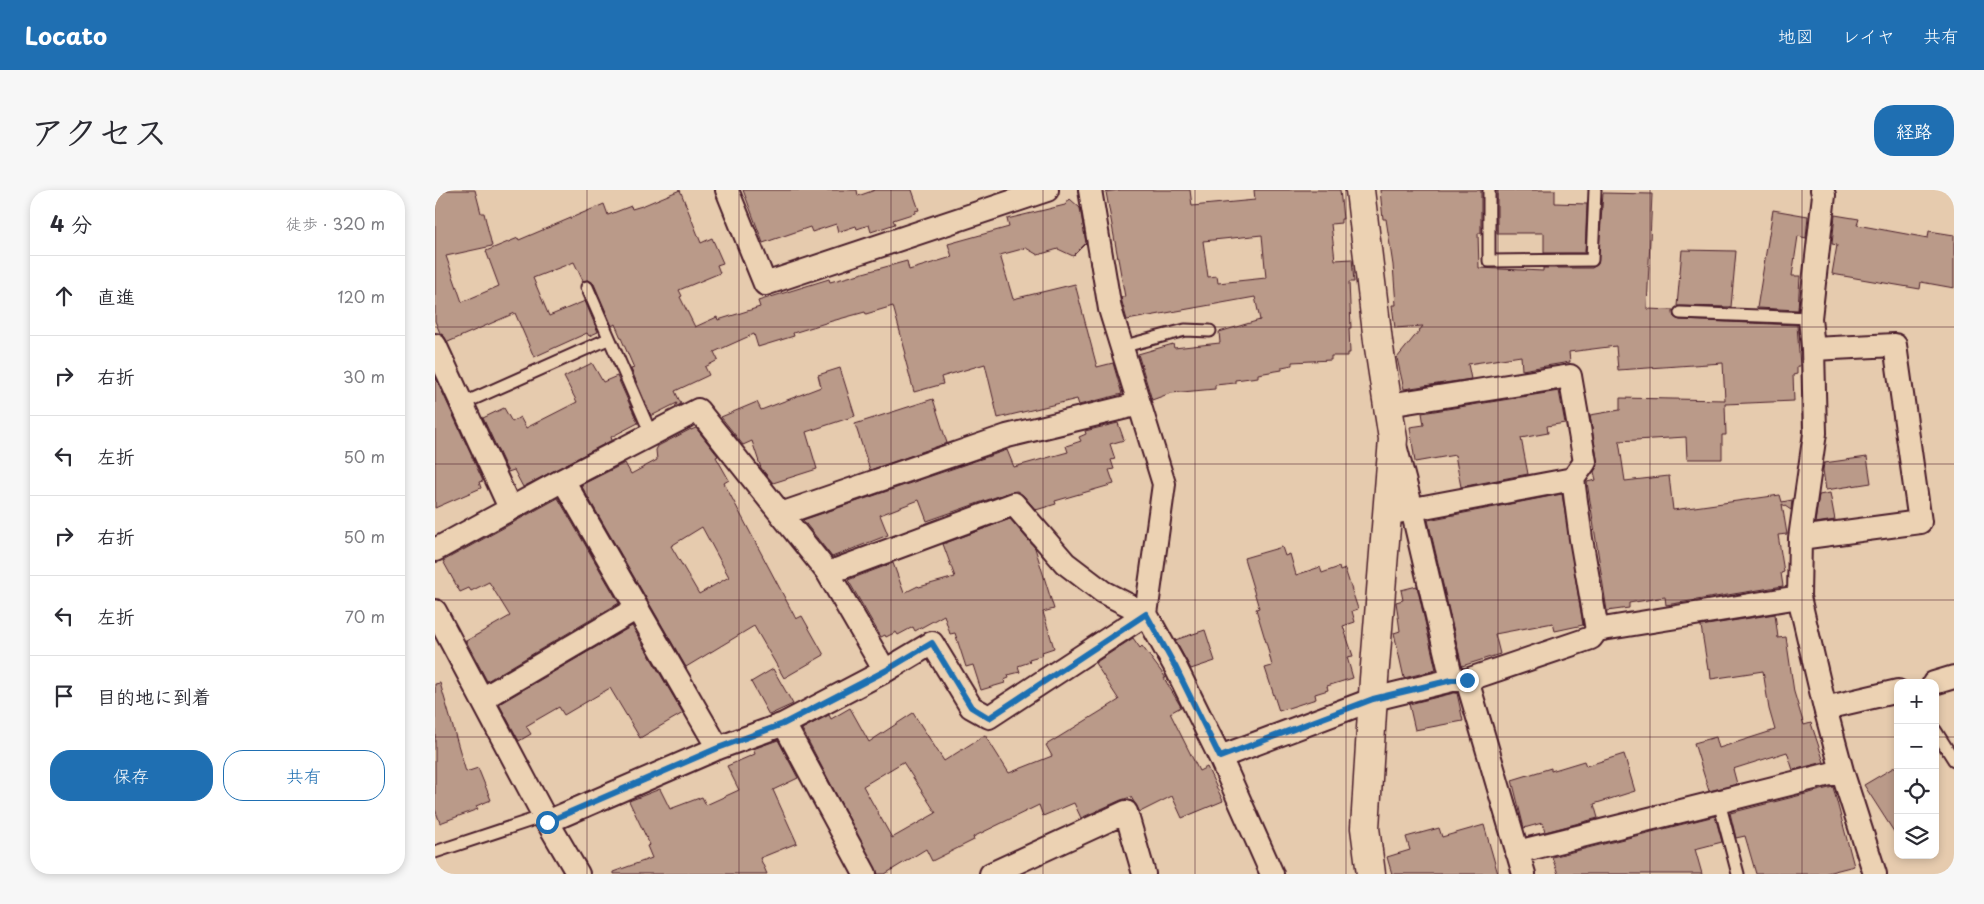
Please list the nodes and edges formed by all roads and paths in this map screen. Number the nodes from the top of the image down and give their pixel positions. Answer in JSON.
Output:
{"nodes":[{"id":1,"x":727,"y":190,"type":"edge"},
{"id":2,"x":1047,"y":190,"type":"edge"},
{"id":3,"x":1090,"y":190,"type":"edge"},
{"id":4,"x":1360,"y":190,"type":"edge"},
{"id":5,"x":1489,"y":190,"type":"edge"},
{"id":6,"x":1595,"y":190,"type":"edge"},
{"id":7,"x":1822,"y":190,"type":"edge"},
{"id":8,"x":587,"y":287,"type":"dead end"},
{"id":9,"x":1680,"y":313,"type":"dead end"},
{"id":10,"x":1810,"y":318,"type":"junction"},
{"id":11,"x":1210,"y":331,"type":"dead end"},
{"id":12,"x":609,"y":338,"type":"junction"},
{"id":13,"x":435,"y":345,"type":"edge"},
{"id":14,"x":1121,"y":347,"type":"junction"},
{"id":15,"x":1813,"y":349,"type":"junction"},
{"id":16,"x":462,"y":404,"type":"junction"},
{"id":17,"x":1139,"y":404,"type":"junction"},
{"id":18,"x":1387,"y":405,"type":"junction"},
{"id":19,"x":651,"y":434,"type":"junction"},
{"id":20,"x":1573,"y":479,"type":"junction"},
{"id":21,"x":563,"y":480,"type":"junction"},
{"id":22,"x":510,"y":508,"type":"junction"},
{"id":23,"x":1400,"y":511,"type":"junction"},
{"id":24,"x":781,"y":514,"type":"junction"},
{"id":25,"x":1800,"y":538,"type":"junction"},
{"id":26,"x":435,"y":550,"type":"edge"},
{"id":27,"x":828,"y":573,"type":"junction"},
{"id":28,"x":1799,"y":597,"type":"junction"},
{"id":29,"x":637,"y":608,"type":"junction"},
{"id":30,"x":435,"y":611,"type":"edge"},
{"id":31,"x":1146,"y":614,"type":"junction"},
{"id":32,"x":1597,"y":630,"type":"junction"},
{"id":33,"x":885,"y":671,"type":"junction"},
{"id":34,"x":1954,"y":678,"type":"edge"},
{"id":35,"x":1460,"y":680,"type":"junction"},
{"id":36,"x":1939,"y":682,"type":"edge"},
{"id":37,"x":1894,"y":693,"type":"edge"},
{"id":38,"x":482,"y":699,"type":"junction"},
{"id":39,"x":1373,"y":699,"type":"junction"},
{"id":40,"x":1825,"y":708,"type":"junction"},
{"id":41,"x":783,"y":724,"type":"junction"},
{"id":42,"x":1939,"y":736,"type":"edge"},
{"id":43,"x":718,"y":748,"type":"junction"},
{"id":44,"x":1220,"y":757,"type":"junction"},
{"id":45,"x":1954,"y":760,"type":"edge"},
{"id":46,"x":1842,"y":771,"type":"junction"},
{"id":47,"x":1719,"y":802,"type":"junction"},
{"id":48,"x":546,"y":819,"type":"junction"},
{"id":49,"x":435,"y":852,"type":"edge"},
{"id":50,"x":1517,"y":852,"type":"junction"},
{"id":51,"x":1033,"y":865,"type":"edge"},
{"id":52,"x":577,"y":874,"type":"edge"},
{"id":53,"x":865,"y":874,"type":"edge"},
{"id":54,"x":991,"y":874,"type":"edge"},
{"id":55,"x":1144,"y":874,"type":"edge"},
{"id":56,"x":1272,"y":874,"type":"edge"},
{"id":57,"x":1371,"y":874,"type":"edge"},
{"id":58,"x":1524,"y":874,"type":"edge"},
{"id":59,"x":1738,"y":874,"type":"edge"},
{"id":60,"x":1875,"y":874,"type":"edge"}],
"edges":[{"from":1,"to":2,"type":"street"},
{"from":3,"to":14,"type":"street"},
{"from":4,"to":18,"type":"street"},
{"from":5,"to":6,"type":"lane"},
{"from":7,"to":10,"type":"street"},
{"from":8,"to":12,"type":"lane"},
{"from":9,"to":10,"type":"lane"},
{"from":10,"to":15,"type":"street"},
{"from":11,"to":14,"type":"lane"},
{"from":12,"to":16,"type":"lane"},
{"from":12,"to":19,"type":"lane"},
{"from":13,"to":16,"type":"street"},
{"from":14,"to":17,"type":"street"},
{"from":15,"to":25,"type":"street"},
{"from":15,"to":25,"type":"street"},
{"from":16,"to":22,"type":"street"},
{"from":17,"to":24,"type":"street"},
{"from":17,"to":31,"type":"street"},
{"from":18,"to":20,"type":"street"},
{"from":18,"to":23,"type":"street"},
{"from":19,"to":21,"type":"street"},
{"from":19,"to":24,"type":"street"},
{"from":20,"to":23,"type":"street"},
{"from":20,"to":32,"type":"street"},
{"from":21,"to":22,"type":"street"},
{"from":21,"to":29,"type":"street"},
{"from":22,"to":26,"type":"street"},
{"from":23,"to":35,"type":"street"},
{"from":23,"to":39,"type":"street"},
{"from":24,"to":27,"type":"street"},
{"from":25,"to":28,"type":"street"},
{"from":27,"to":31,"type":"street"},
{"from":27,"to":33,"type":"street"},
{"from":28,"to":32,"type":"street"},
{"from":28,"to":40,"type":"street"},
{"from":29,"to":38,"type":"street"},
{"from":29,"to":43,"type":"street"},
{"from":30,"to":38,"type":"street"},
{"from":31,"to":33,"type":"street"},
{"from":31,"to":44,"type":"street"},
{"from":32,"to":35,"type":"street"},
{"from":33,"to":41,"type":"street"},
{"from":34,"to":36,"type":"street"},
{"from":35,"to":39,"type":"street"},
{"from":35,"to":50,"type":"street"},
{"from":37,"to":40,"type":"street"},
{"from":38,"to":48,"type":"street"},
{"from":39,"to":44,"type":"street"},
{"from":39,"to":57,"type":"street"},
{"from":40,"to":46,"type":"street"},
{"from":41,"to":43,"type":"street"},
{"from":41,"to":53,"type":"street"},
{"from":42,"to":45,"type":"lane"},
{"from":43,"to":48,"type":"street"},
{"from":44,"to":56,"type":"street"},
{"from":46,"to":47,"type":"street"},
{"from":46,"to":60,"type":"street"},
{"from":47,"to":50,"type":"street"},
{"from":47,"to":59,"type":"lane"},
{"from":48,"to":49,"type":"lane"},
{"from":48,"to":52,"type":"street"},
{"from":50,"to":58,"type":"street"},
{"from":51,"to":54,"type":"street"},
{"from":51,"to":55,"type":"street"}]}
